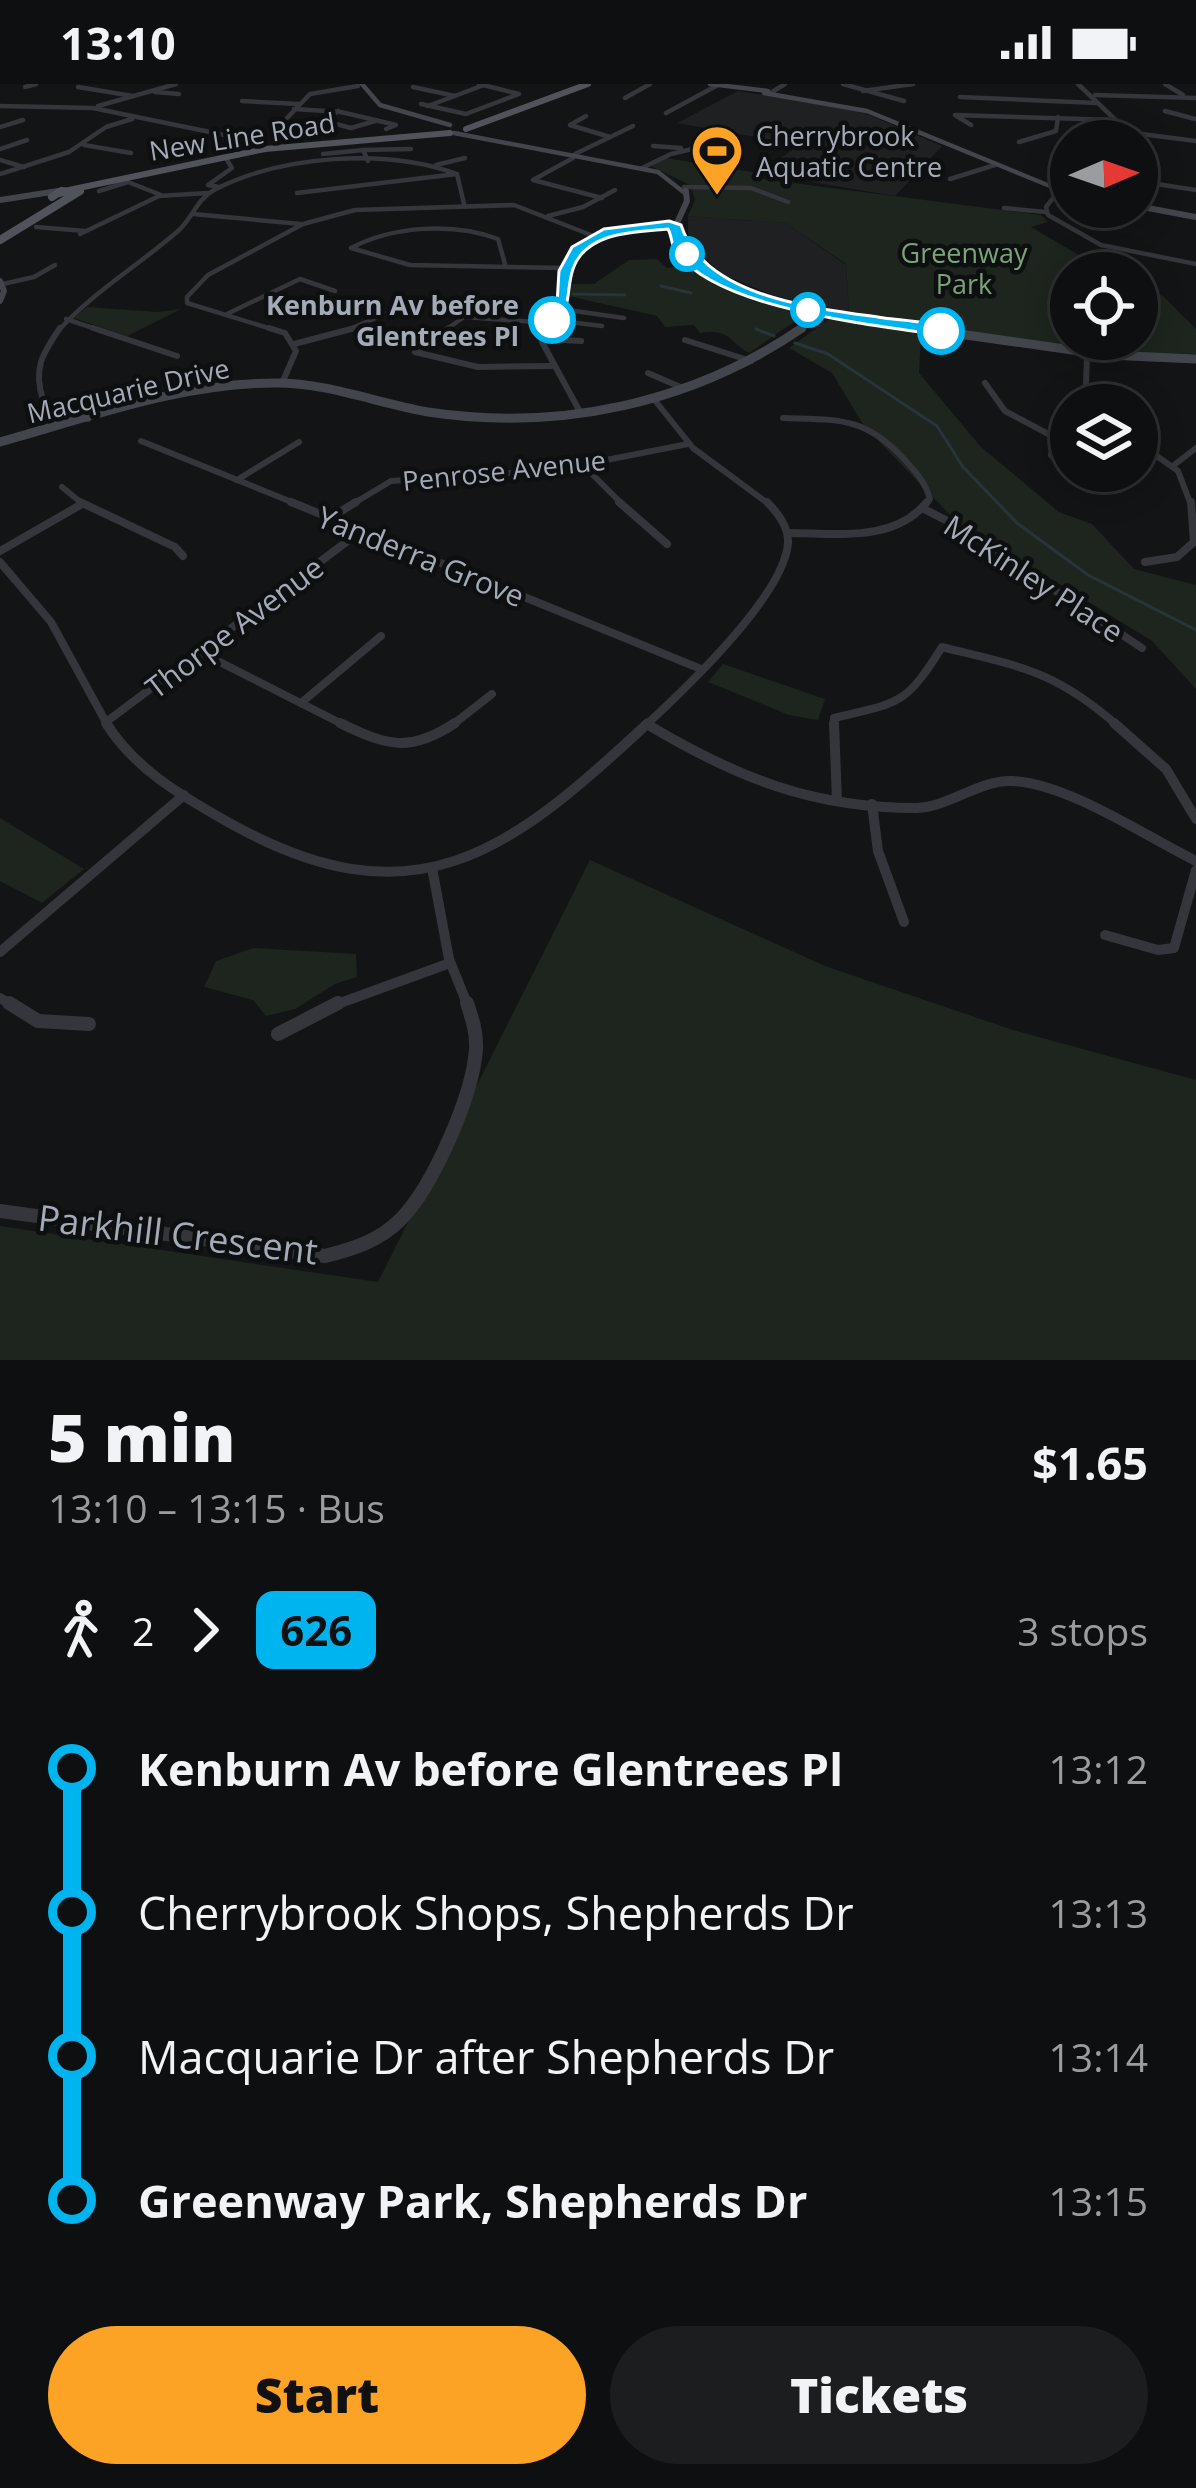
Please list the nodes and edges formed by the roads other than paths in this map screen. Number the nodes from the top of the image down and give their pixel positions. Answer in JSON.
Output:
{"nodes":[{"id":1,"x":36,"y":84,"type":"edge"},
{"id":2,"x":176,"y":84,"type":"edge"},
{"id":3,"x":481,"y":84,"type":"edge"},
{"id":4,"x":584,"y":84,"type":"edge"},
{"id":5,"x":650,"y":84,"type":"edge"},
{"id":6,"x":785,"y":84,"type":"edge"},
{"id":7,"x":843,"y":84,"type":"edge"},
{"id":8,"x":913,"y":84,"type":"edge"},
{"id":9,"x":1078,"y":84,"type":"edge"},
{"id":10,"x":1166,"y":84,"type":"edge"},
{"id":11,"x":359,"y":85,"type":"edge"},
{"id":12,"x":714,"y":85,"type":"edge"},
{"id":13,"x":25,"y":87,"type":"dead end"},
{"id":14,"x":78,"y":87,"type":"dead end"},
{"id":15,"x":413,"y":87,"type":"dead end"},
{"id":16,"x":1030,"y":88,"type":"dead end"},
{"id":17,"x":151,"y":91,"type":"junction"},
{"id":18,"x":863,"y":92,"type":"junction"},
{"id":19,"x":770,"y":93,"type":"junction"},
{"id":20,"x":174,"y":95,"type":"dead end"},
{"id":21,"x":1095,"y":95,"type":"junction"},
{"id":22,"x":1183,"y":95,"type":"junction"},
{"id":23,"x":133,"y":96,"type":"junction"},
{"id":24,"x":454,"y":96,"type":"junction"},
{"id":25,"x":960,"y":97,"type":"dead end"},
{"id":26,"x":625,"y":98,"type":"dead end"},
{"id":27,"x":1029,"y":98,"type":"junction"},
{"id":28,"x":1196,"y":98,"type":"edge"},
{"id":29,"x":242,"y":101,"type":"dead end"},
{"id":30,"x":904,"y":101,"type":"dead end"},
{"id":31,"x":1097,"y":103,"type":"junction"},
{"id":32,"x":0,"y":106,"type":"edge"},
{"id":33,"x":296,"y":106,"type":"junction"},
{"id":34,"x":93,"y":108,"type":"junction"},
{"id":35,"x":338,"y":111,"type":"junction"},
{"id":36,"x":1165,"y":111,"type":"dead end"},
{"id":37,"x":666,"y":113,"type":"dead end"},
{"id":38,"x":586,"y":116,"type":"dead end"},
{"id":39,"x":137,"y":117,"type":"junction"},
{"id":40,"x":1058,"y":117,"type":"junction"},
{"id":41,"x":287,"y":118,"type":"dead end"},
{"id":42,"x":1195,"y":119,"type":"edge"},
{"id":43,"x":23,"y":120,"type":"dead end"},
{"id":44,"x":1115,"y":120,"type":"joint"},
{"id":45,"x":375,"y":121,"type":"junction"},
{"id":46,"x":971,"y":125,"type":"dead end"},
{"id":47,"x":633,"y":126,"type":"dead end"},
{"id":48,"x":1185,"y":127,"type":"dead end"},
{"id":49,"x":0,"y":128,"type":"edge"},
{"id":50,"x":386,"y":129,"type":"dead end"},
{"id":51,"x":400,"y":129,"type":"junction"},
{"id":52,"x":440,"y":129,"type":"junction"},
{"id":53,"x":458,"y":129,"type":"junction"},
{"id":54,"x":479,"y":135,"type":"junction"},
{"id":55,"x":610,"y":136,"type":"junction"},
{"id":56,"x":1158,"y":136,"type":"edge"},
{"id":57,"x":27,"y":140,"type":"dead end"},
{"id":58,"x":244,"y":140,"type":"dead end"},
{"id":59,"x":726,"y":141,"type":"dead end"},
{"id":60,"x":1196,"y":141,"type":"edge"},
{"id":61,"x":1019,"y":142,"type":"dead end"},
{"id":62,"x":85,"y":146,"type":"junction"},
{"id":63,"x":653,"y":146,"type":"dead end"},
{"id":64,"x":411,"y":148,"type":"dead end"},
{"id":65,"x":0,"y":149,"type":"edge"},
{"id":66,"x":363,"y":150,"type":"junction"},
{"id":67,"x":685,"y":151,"type":"junction"},
{"id":68,"x":131,"y":153,"type":"dead end"},
{"id":69,"x":323,"y":154,"type":"dead end"},
{"id":70,"x":573,"y":157,"type":"junction"},
{"id":71,"x":465,"y":158,"type":"dead end"},
{"id":72,"x":0,"y":160,"type":"edge"},
{"id":73,"x":227,"y":160,"type":"dead end"},
{"id":74,"x":368,"y":161,"type":"junction"},
{"id":75,"x":995,"y":164,"type":"junction"},
{"id":76,"x":436,"y":165,"type":"junction"},
{"id":77,"x":24,"y":166,"type":"junction"},
{"id":78,"x":642,"y":168,"type":"junction"},
{"id":79,"x":0,"y":174,"type":"edge"},
{"id":80,"x":457,"y":174,"type":"junction"},
{"id":81,"x":950,"y":179,"type":"dead end"},
{"id":82,"x":1158,"y":184,"type":"edge"},
{"id":83,"x":1050,"y":186,"type":"edge"},
{"id":84,"x":684,"y":187,"type":"junction"},
{"id":85,"x":219,"y":188,"type":"junction"},
{"id":86,"x":615,"y":190,"type":"dead end"},
{"id":87,"x":1196,"y":190,"type":"edge"},
{"id":88,"x":99,"y":191,"type":"dead end"},
{"id":89,"x":71,"y":193,"type":"junction"},
{"id":90,"x":207,"y":193,"type":"junction"},
{"id":91,"x":297,"y":194,"type":"dead end"},
{"id":92,"x":161,"y":195,"type":"junction"},
{"id":93,"x":602,"y":198,"type":"junction"},
{"id":94,"x":55,"y":199,"type":"junction"},
{"id":95,"x":0,"y":200,"type":"edge"},
{"id":96,"x":788,"y":202,"type":"dead end"},
{"id":97,"x":464,"y":204,"type":"junction"},
{"id":98,"x":1050,"y":207,"type":"edge"},
{"id":99,"x":1004,"y":208,"type":"dead end"},
{"id":100,"x":1158,"y":210,"type":"edge"},
{"id":101,"x":1046,"y":212,"type":"junction"},
{"id":102,"x":193,"y":214,"type":"junction"},
{"id":103,"x":548,"y":215,"type":"junction"},
{"id":104,"x":1196,"y":217,"type":"edge"},
{"id":105,"x":303,"y":224,"type":"junction"},
{"id":106,"x":674,"y":225,"type":"junction"},
{"id":107,"x":36,"y":227,"type":"dead end"},
{"id":108,"x":596,"y":237,"type":"junction"},
{"id":109,"x":0,"y":243,"type":"edge"},
{"id":110,"x":505,"y":264,"type":"junction"},
{"id":111,"x":1196,"y":264,"type":"edge"},
{"id":112,"x":55,"y":265,"type":"dead end"},
{"id":113,"x":566,"y":268,"type":"junction"},
{"id":114,"x":1,"y":283,"type":"edge"},
{"id":115,"x":335,"y":291,"type":"dead end"},
{"id":116,"x":472,"y":298,"type":"dead end"},
{"id":117,"x":0,"y":302,"type":"edge"},
{"id":118,"x":561,"y":309,"type":"junction"},
{"id":119,"x":392,"y":311,"type":"dead end"},
{"id":120,"x":815,"y":313,"type":"junction"},
{"id":121,"x":227,"y":314,"type":"junction"},
{"id":122,"x":464,"y":317,"type":"junction"},
{"id":123,"x":624,"y":318,"type":"dead end"},
{"id":124,"x":66,"y":319,"type":"junction"},
{"id":125,"x":551,"y":322,"type":"junction"},
{"id":126,"x":602,"y":326,"type":"dead end"},
{"id":127,"x":543,"y":340,"type":"junction"},
{"id":128,"x":685,"y":340,"type":"dead end"},
{"id":129,"x":580,"y":341,"type":"dead end"},
{"id":130,"x":294,"y":344,"type":"junction"},
{"id":131,"x":1050,"y":348,"type":"edge"},
{"id":132,"x":177,"y":356,"type":"dead end"},
{"id":133,"x":1158,"y":357,"type":"edge"},
{"id":134,"x":1196,"y":359,"type":"edge"},
{"id":135,"x":751,"y":361,"type":"junction"},
{"id":136,"x":551,"y":366,"type":"junction"},
{"id":137,"x":648,"y":373,"type":"dead end"},
{"id":138,"x":281,"y":383,"type":"junction"},
{"id":139,"x":985,"y":383,"type":"dead end"},
{"id":140,"x":685,"y":389,"type":"junction"},
{"id":141,"x":653,"y":398,"type":"junction"},
{"id":142,"x":580,"y":410,"type":"junction"},
{"id":143,"x":783,"y":418,"type":"dead end"},
{"id":144,"x":89,"y":419,"type":"junction"},
{"id":145,"x":1050,"y":435,"type":"edge"},
{"id":146,"x":141,"y":441,"type":"dead end"},
{"id":147,"x":0,"y":442,"type":"edge"},
{"id":148,"x":299,"y":442,"type":"dead end"},
{"id":149,"x":688,"y":444,"type":"junction"},
{"id":150,"x":1196,"y":448,"type":"edge"},
{"id":151,"x":1158,"y":454,"type":"edge"},
{"id":152,"x":1174,"y":464,"type":"junction"},
{"id":153,"x":583,"y":465,"type":"junction"},
{"id":154,"x":237,"y":480,"type":"junction"},
{"id":155,"x":62,"y":487,"type":"dead end"},
{"id":156,"x":82,"y":504,"type":"junction"},
{"id":157,"x":924,"y":509,"type":"junction"},
{"id":158,"x":330,"y":518,"type":"junction"},
{"id":159,"x":361,"y":531,"type":"junction"},
{"id":160,"x":788,"y":532,"type":"junction"},
{"id":161,"x":667,"y":544,"type":"dead end"},
{"id":162,"x":0,"y":550,"type":"edge"},
{"id":163,"x":182,"y":556,"type":"dead end"},
{"id":164,"x":0,"y":562,"type":"edge"},
{"id":165,"x":1145,"y":562,"type":"dead end"},
{"id":166,"x":381,"y":636,"type":"dead end"},
{"id":167,"x":1142,"y":648,"type":"dead end"},
{"id":168,"x":202,"y":653,"type":"junction"},
{"id":169,"x":701,"y":669,"type":"junction"},
{"id":170,"x":492,"y":694,"type":"dead end"},
{"id":171,"x":301,"y":703,"type":"junction"},
{"id":172,"x":106,"y":722,"type":"junction"},
{"id":173,"x":650,"y":725,"type":"junction"},
{"id":174,"x":184,"y":795,"type":"junction"},
{"id":175,"x":838,"y":801,"type":"junction"},
{"id":176,"x":872,"y":805,"type":"junction"},
{"id":177,"x":1196,"y":819,"type":"edge"},
{"id":178,"x":1196,"y":861,"type":"edge"},
{"id":179,"x":432,"y":868,"type":"junction"},
{"id":180,"x":1196,"y":870,"type":"edge"},
{"id":181,"x":904,"y":922,"type":"dead end"},
{"id":182,"x":1105,"y":935,"type":"dead end"},
{"id":183,"x":0,"y":952,"type":"edge"},
{"id":184,"x":450,"y":963,"type":"junction"},
{"id":185,"x":0,"y":998,"type":"edge"},
{"id":186,"x":89,"y":1024,"type":"dead end"},
{"id":187,"x":278,"y":1034,"type":"dead end"},
{"id":188,"x":0,"y":1211,"type":"edge"}],
"edges":[{"from":1,"to":13,"type":"street"},
{"from":2,"to":17,"type":"street"},
{"from":3,"to":24,"type":"street"},
{"from":3,"to":24,"type":"street"},
{"from":4,"to":53,"type":"main road","name":"New Line Road"},
{"from":5,"to":26,"type":"street"},
{"from":6,"to":19,"type":"street"},
{"from":7,"to":18,"type":"street"},
{"from":8,"to":18,"type":"street"},
{"from":9,"to":21,"type":"street"},
{"from":10,"to":22,"type":"street"},
{"from":11,"to":33,"type":"street"},
{"from":11,"to":52,"type":"main road"},
{"from":11,"to":53,"type":"main road"},
{"from":12,"to":19,"type":"main road"},
{"from":12,"to":37,"type":"street"},
{"from":14,"to":23,"type":"street"},
{"from":15,"to":24,"type":"street"},
{"from":16,"to":27,"type":"street"},
{"from":17,"to":20,"type":"street"},
{"from":17,"to":23,"type":"street"},
{"from":18,"to":30,"type":"street"},
{"from":19,"to":75,"type":"main road"},
{"from":21,"to":22,"type":"street"},
{"from":21,"to":31,"type":"street"},
{"from":22,"to":28,"type":"street"},
{"from":23,"to":34,"type":"street"},
{"from":25,"to":27,"type":"street"},
{"from":27,"to":31,"type":"street"},
{"from":29,"to":33,"type":"street"},
{"from":31,"to":44,"type":"street"},
{"from":32,"to":34,"type":"street"},
{"from":33,"to":35,"type":"street"},
{"from":33,"to":41,"type":"street"},
{"from":34,"to":39,"type":"street"},
{"from":35,"to":45,"type":"street"},
{"from":35,"to":45,"type":"street"},
{"from":36,"to":42,"type":"street"},
{"from":38,"to":55,"type":"street"},
{"from":39,"to":58,"type":"street"},
{"from":39,"to":62,"type":"street"},
{"from":40,"to":44,"type":"street"},
{"from":40,"to":46,"type":"street"},
{"from":40,"to":61,"type":"street"},
{"from":42,"to":48,"type":"street"},
{"from":43,"to":49,"type":"street"},
{"from":45,"to":51,"type":"street"},
{"from":47,"to":55,"type":"street"},
{"from":50,"to":51,"type":"street"},
{"from":51,"to":52,"type":"main road","name":"New Line Road"},
{"from":51,"to":53,"type":"main road","name":"New Line Road"},
{"from":51,"to":89,"type":"main road","name":"New Line Road"},
{"from":52,"to":53,"type":"main road"},
{"from":53,"to":54,"type":"main road"},
{"from":53,"to":54,"type":"main road"},
{"from":54,"to":70,"type":"main road"},
{"from":55,"to":70,"type":"street"},
{"from":56,"to":60,"type":"street"},
{"from":57,"to":65,"type":"street"},
{"from":59,"to":67,"type":"street"},
{"from":62,"to":68,"type":"street"},
{"from":62,"to":77,"type":"street"},
{"from":63,"to":67,"type":"street"},
{"from":64,"to":66,"type":"street"},
{"from":66,"to":69,"type":"street"},
{"from":66,"to":74,"type":"street"},
{"from":67,"to":78,"type":"street"},
{"from":70,"to":78,"type":"main road"},
{"from":70,"to":93,"type":"street"},
{"from":71,"to":76,"type":"street"},
{"from":72,"to":77,"type":"street"},
{"from":73,"to":85,"type":"street"},
{"from":74,"to":76,"type":"street"},
{"from":74,"to":85,"type":"street"},
{"from":75,"to":81,"type":"street"},
{"from":75,"to":83,"type":"main road"},
{"from":76,"to":80,"type":"street"},
{"from":77,"to":79,"type":"street"},
{"from":78,"to":84,"type":"main road"},
{"from":80,"to":91,"type":"street"},
{"from":80,"to":97,"type":"street"},
{"from":82,"to":87,"type":"street"},
{"from":84,"to":96,"type":"street"},
{"from":84,"to":106,"type":"main road"},
{"from":85,"to":90,"type":"street"},
{"from":86,"to":93,"type":"street"},
{"from":88,"to":92,"type":"street"},
{"from":89,"to":94,"type":"main road"},
{"from":89,"to":94,"type":"main road"},
{"from":90,"to":92,"type":"street"},
{"from":90,"to":102,"type":"street"},
{"from":92,"to":107,"type":"street"},
{"from":93,"to":103,"type":"street"},
{"from":94,"to":95,"type":"main road"},
{"from":94,"to":109,"type":"main road"},
{"from":97,"to":103,"type":"street"},
{"from":97,"to":105,"type":"street"},
{"from":98,"to":101,"type":"street"},
{"from":99,"to":101,"type":"street"},
{"from":100,"to":104,"type":"main road"},
{"from":101,"to":111,"type":"street"},
{"from":102,"to":105,"type":"street"},
{"from":102,"to":124,"type":"street"},
{"from":103,"to":108,"type":"street"},
{"from":105,"to":121,"type":"street"},
{"from":106,"to":108,"type":"street"},
{"from":106,"to":120,"type":"main road"},
{"from":108,"to":113,"type":"street"},
{"from":110,"to":110,"type":"street"},
{"from":110,"to":113,"type":"street"},
{"from":112,"to":114,"type":"street"},
{"from":113,"to":118,"type":"street"},
{"from":114,"to":117,"type":"main road"},
{"from":115,"to":121,"type":"street"},
{"from":116,"to":122,"type":"street"},
{"from":118,"to":123,"type":"street"},
{"from":118,"to":125,"type":"street"},
{"from":119,"to":130,"type":"street"},
{"from":120,"to":131,"type":"main road"},
{"from":120,"to":135,"type":"main road","name":"Macquarie Drive"},
{"from":121,"to":130,"type":"street"},
{"from":122,"to":125,"type":"street"},
{"from":122,"to":136,"type":"street"},
{"from":124,"to":132,"type":"street"},
{"from":124,"to":144,"type":"street"},
{"from":125,"to":126,"type":"street"},
{"from":125,"to":127,"type":"street"},
{"from":127,"to":129,"type":"street"},
{"from":127,"to":136,"type":"street"},
{"from":128,"to":135,"type":"street"},
{"from":130,"to":138,"type":"street"},
{"from":133,"to":134,"type":"main road"},
{"from":135,"to":140,"type":"main road","name":"Macquarie Drive"},
{"from":136,"to":142,"type":"street"},
{"from":137,"to":140,"type":"street"},
{"from":138,"to":142,"type":"main road","name":"Macquarie Drive"},
{"from":138,"to":144,"type":"main road","name":"Macquarie Drive"},
{"from":139,"to":145,"type":"street"},
{"from":140,"to":141,"type":"main road","name":"Macquarie Drive"},
{"from":141,"to":142,"type":"main road","name":"Macquarie Drive"},
{"from":141,"to":149,"type":"street"},
{"from":143,"to":157,"type":"street"},
{"from":144,"to":147,"type":"main road","name":"Macquarie Drive"},
{"from":146,"to":154,"type":"street","name":"Yanderra Grove"},
{"from":148,"to":154,"type":"street"},
{"from":149,"to":153,"type":"street","name":"Penrose Avenue"},
{"from":149,"to":160,"type":"street"},
{"from":150,"to":152,"type":"street"},
{"from":151,"to":152,"type":"street"},
{"from":152,"to":165,"type":"street"},
{"from":153,"to":158,"type":"street","name":"Penrose Avenue"},
{"from":153,"to":161,"type":"street"},
{"from":154,"to":158,"type":"street","name":"Yanderra Grove"},
{"from":155,"to":156,"type":"street"},
{"from":156,"to":162,"type":"street"},
{"from":156,"to":163,"type":"street"},
{"from":157,"to":160,"type":"street"},
{"from":157,"to":167,"type":"street","name":"McKinley Place"},
{"from":158,"to":159,"type":"street","name":"Yanderra Grove"},
{"from":159,"to":168,"type":"street","name":"Thorpe Avenue"},
{"from":159,"to":169,"type":"street","name":"Yanderra Grove"},
{"from":160,"to":169,"type":"street"},
{"from":164,"to":172,"type":"street"},
{"from":166,"to":171,"type":"street"},
{"from":168,"to":171,"type":"street"},
{"from":168,"to":172,"type":"street","name":"Thorpe Avenue"},
{"from":169,"to":173,"type":"street"},
{"from":170,"to":171,"type":"street"},
{"from":172,"to":174,"type":"street"},
{"from":173,"to":175,"type":"street"},
{"from":173,"to":179,"type":"street"},
{"from":174,"to":179,"type":"street"},
{"from":174,"to":183,"type":"street"},
{"from":175,"to":176,"type":"street"},
{"from":175,"to":177,"type":"street"},
{"from":176,"to":178,"type":"street"},
{"from":176,"to":181,"type":"street"},
{"from":179,"to":184,"type":"street","name":"Parkhill Crescent"},
{"from":180,"to":182,"type":"street"},
{"from":184,"to":187,"type":"street"},
{"from":184,"to":188,"type":"street","name":"Parkhill Crescent"},
{"from":185,"to":186,"type":"street"}]}
